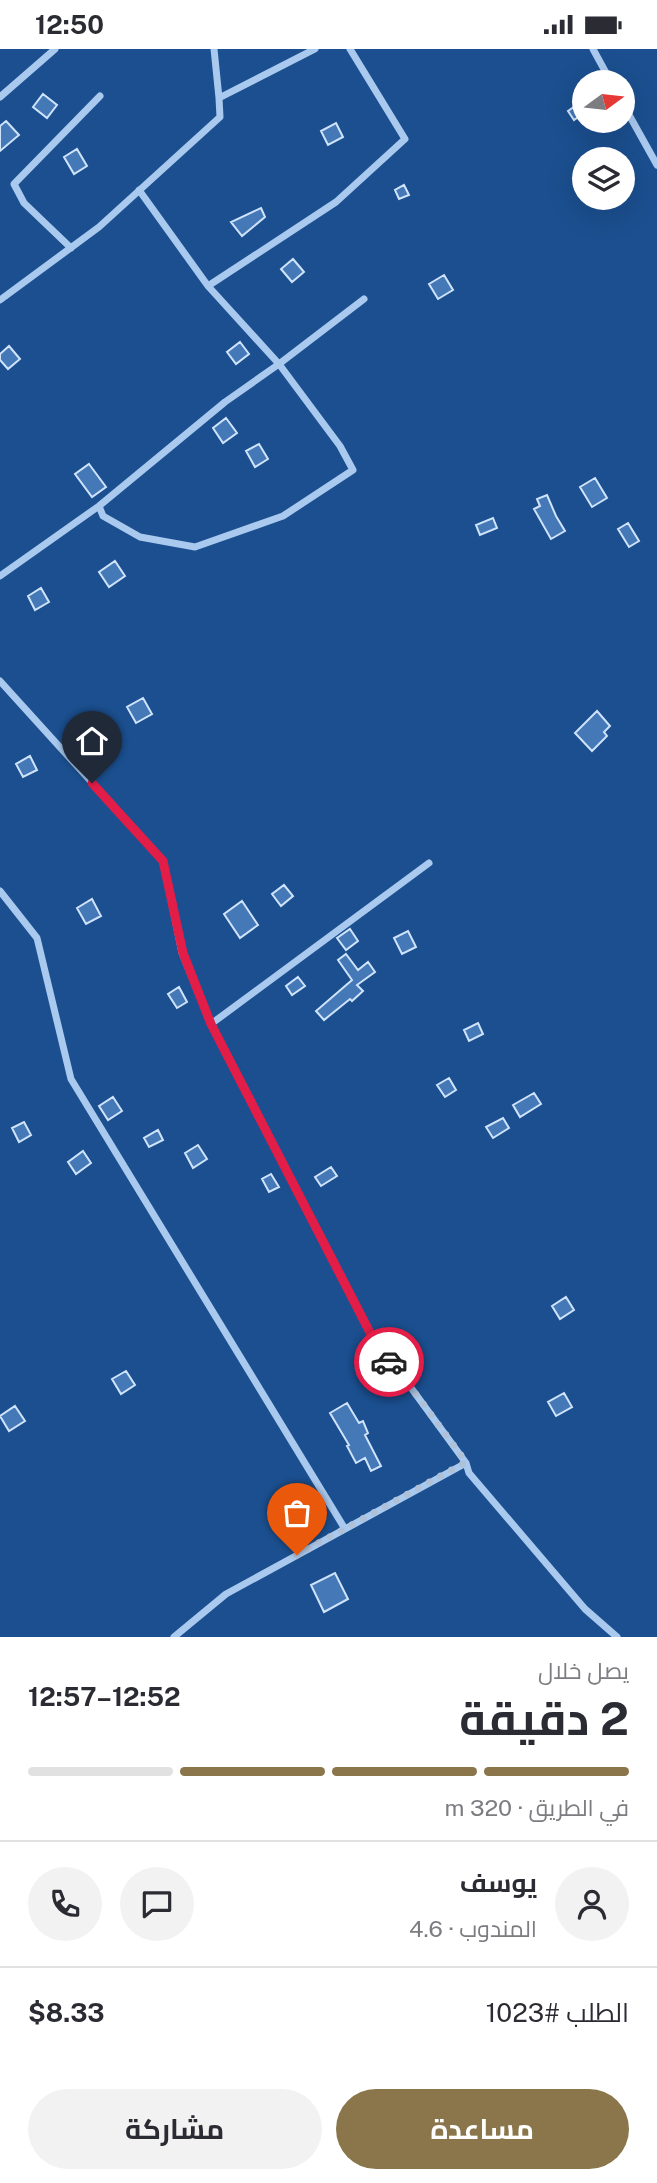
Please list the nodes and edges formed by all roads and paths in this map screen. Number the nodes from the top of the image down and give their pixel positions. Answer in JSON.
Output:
{"nodes":[{"id":1,"x":55,"y":49,"type":"edge"},
{"id":2,"x":214,"y":49,"type":"edge"},
{"id":3,"x":315,"y":49,"type":"edge"},
{"id":4,"x":350,"y":49,"type":"edge"},
{"id":5,"x":593,"y":49,"type":"edge"},
{"id":6,"x":604,"y":70,"type":"edge"},
{"id":7,"x":100,"y":96,"type":"dead end"},
{"id":8,"x":0,"y":97,"type":"edge"},
{"id":9,"x":219,"y":98,"type":"junction"},
{"id":10,"x":635,"y":126,"type":"edge"},
{"id":11,"x":657,"y":165,"type":"edge"},
{"id":12,"x":139,"y":190,"type":"junction"},
{"id":13,"x":71,"y":248,"type":"junction"},
{"id":14,"x":208,"y":286,"type":"junction"},
{"id":15,"x":364,"y":299,"type":"dead end"},
{"id":16,"x":0,"y":300,"type":"edge"},
{"id":17,"x":279,"y":364,"type":"junction"},
{"id":18,"x":99,"y":506,"type":"junction"},
{"id":19,"x":0,"y":576,"type":"edge"},
{"id":20,"x":0,"y":681,"type":"edge"},
{"id":21,"x":429,"y":863,"type":"dead end"},
{"id":22,"x":0,"y":891,"type":"edge"},
{"id":23,"x":211,"y":1024,"type":"junction"},
{"id":24,"x":466,"y":1462,"type":"junction"},
{"id":25,"x":345,"y":1529,"type":"junction"},
{"id":26,"x":174,"y":1637,"type":"edge"},
{"id":27,"x":617,"y":1637,"type":"edge"}],
"edges":[{"from":1,"to":8,"type":"street"},
{"from":2,"to":9,"type":"street"},
{"from":3,"to":9,"type":"street"},
{"from":4,"to":14,"type":"street"},
{"from":5,"to":6,"type":"street"},
{"from":7,"to":13,"type":"street"},
{"from":9,"to":12,"type":"street"},
{"from":10,"to":11,"type":"street"},
{"from":12,"to":13,"type":"street"},
{"from":12,"to":14,"type":"street"},
{"from":13,"to":16,"type":"street"},
{"from":14,"to":17,"type":"street"},
{"from":15,"to":17,"type":"street"},
{"from":17,"to":18,"type":"street"},
{"from":17,"to":18,"type":"street"},
{"from":18,"to":19,"type":"street"},
{"from":20,"to":23,"type":"street"},
{"from":21,"to":23,"type":"street"},
{"from":22,"to":25,"type":"street"},
{"from":23,"to":24,"type":"street"},
{"from":24,"to":25,"type":"street"},
{"from":24,"to":27,"type":"street"},
{"from":25,"to":26,"type":"street"}]}
